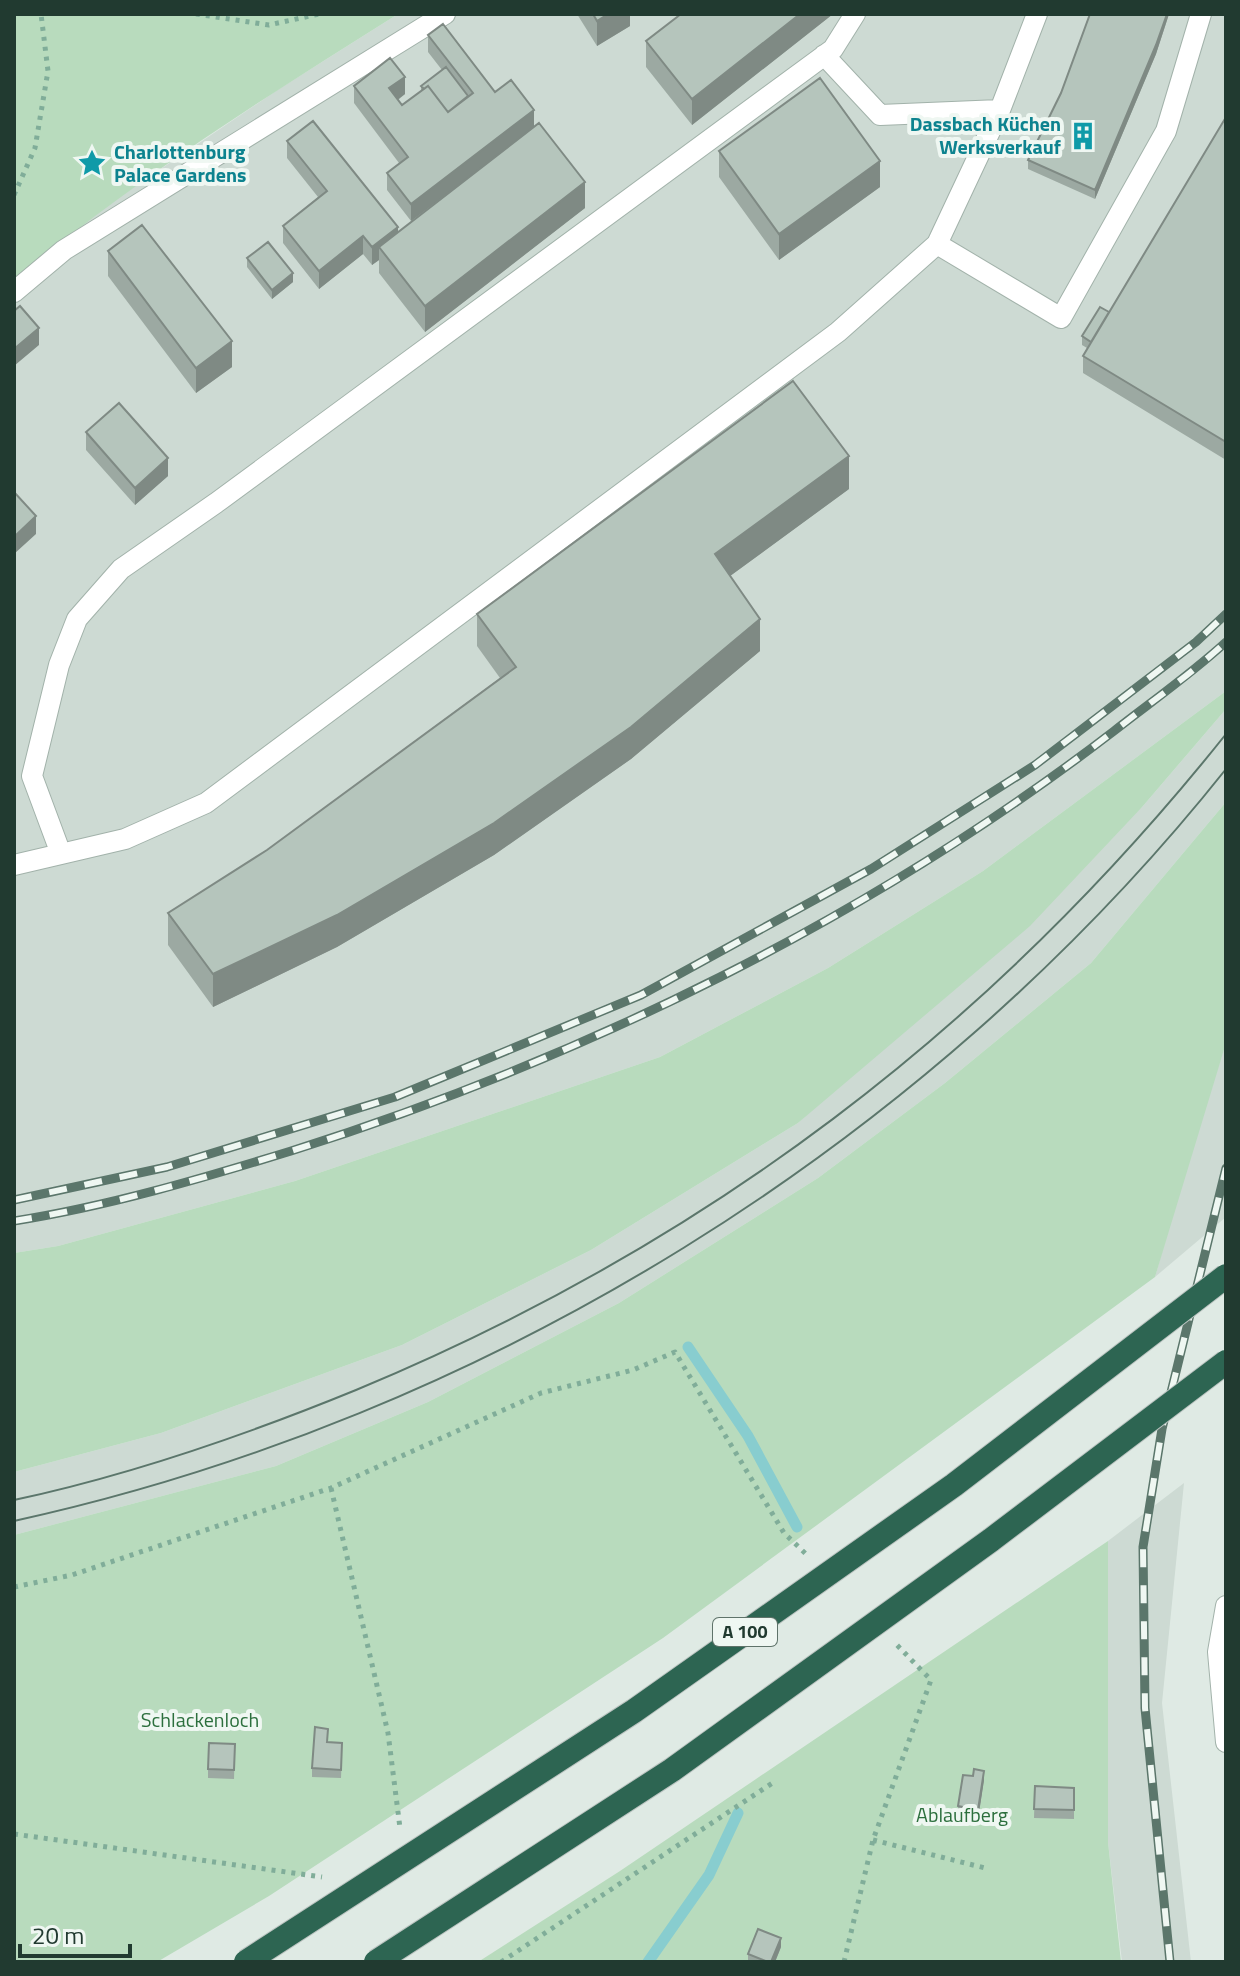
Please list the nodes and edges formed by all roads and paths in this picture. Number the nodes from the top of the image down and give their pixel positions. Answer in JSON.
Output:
{"nodes":[{"id":1,"x":41,"y":14,"type":"edge"},
{"id":2,"x":196,"y":14,"type":"edge"},
{"id":3,"x":319,"y":14,"type":"edge"},
{"id":4,"x":445,"y":14,"type":"edge"},
{"id":5,"x":855,"y":14,"type":"edge"},
{"id":6,"x":1037,"y":14,"type":"edge"},
{"id":7,"x":1201,"y":14,"type":"edge"},
{"id":8,"x":824,"y":55,"type":"junction"},
{"id":9,"x":1000,"y":110,"type":"junction"},
{"id":10,"x":14,"y":195,"type":"edge"},
{"id":11,"x":937,"y":244,"type":"junction"},
{"id":12,"x":14,"y":292,"type":"edge"},
{"id":13,"x":61,"y":854,"type":"junction"},
{"id":14,"x":14,"y":865,"type":"edge"},
{"id":15,"x":1226,"y":1276,"type":"edge"},
{"id":16,"x":1226,"y":1362,"type":"edge"},
{"id":17,"x":331,"y":1488,"type":"junction"},
{"id":18,"x":807,"y":1555,"type":"dead end"},
{"id":19,"x":14,"y":1587,"type":"edge"},
{"id":20,"x":1226,"y":1606,"type":"edge"},
{"id":21,"x":886,"y":1635,"type":"dead end"},
{"id":22,"x":1226,"y":1742,"type":"edge"},
{"id":23,"x":774,"y":1782,"type":"dead end"},
{"id":24,"x":14,"y":1834,"type":"edge"},
{"id":25,"x":873,"y":1840,"type":"junction"},
{"id":26,"x":401,"y":1843,"type":"dead end"},
{"id":27,"x":985,"y":1868,"type":"dead end"},
{"id":28,"x":330,"y":1878,"type":"dead end"},
{"id":29,"x":246,"y":1962,"type":"edge"},
{"id":30,"x":376,"y":1962,"type":"edge"},
{"id":31,"x":501,"y":1962,"type":"edge"},
{"id":32,"x":844,"y":1962,"type":"edge"}],
"edges":[{"from":1,"to":10,"type":"path"},
{"from":2,"to":3,"type":"path"},
{"from":4,"to":12,"type":"lane"},
{"from":5,"to":8,"type":"lane"},
{"from":6,"to":9,"type":"lane"},
{"from":7,"to":11,"type":"lane"},
{"from":8,"to":9,"type":"lane"},
{"from":8,"to":13,"type":"lane"},
{"from":9,"to":11,"type":"lane"},
{"from":11,"to":13,"type":"lane"},
{"from":13,"to":14,"type":"lane"},
{"from":15,"to":29,"type":"highway","number":"A 100","bridge":true},
{"from":16,"to":30,"type":"highway","bridge":true},
{"from":17,"to":18,"type":"path"},
{"from":17,"to":19,"type":"path"},
{"from":17,"to":26,"type":"path"},
{"from":20,"to":22,"type":"lane"},
{"from":21,"to":25,"type":"path"},
{"from":23,"to":31,"type":"path"},
{"from":24,"to":28,"type":"path"},
{"from":25,"to":27,"type":"path"},
{"from":25,"to":32,"type":"path"}]}
